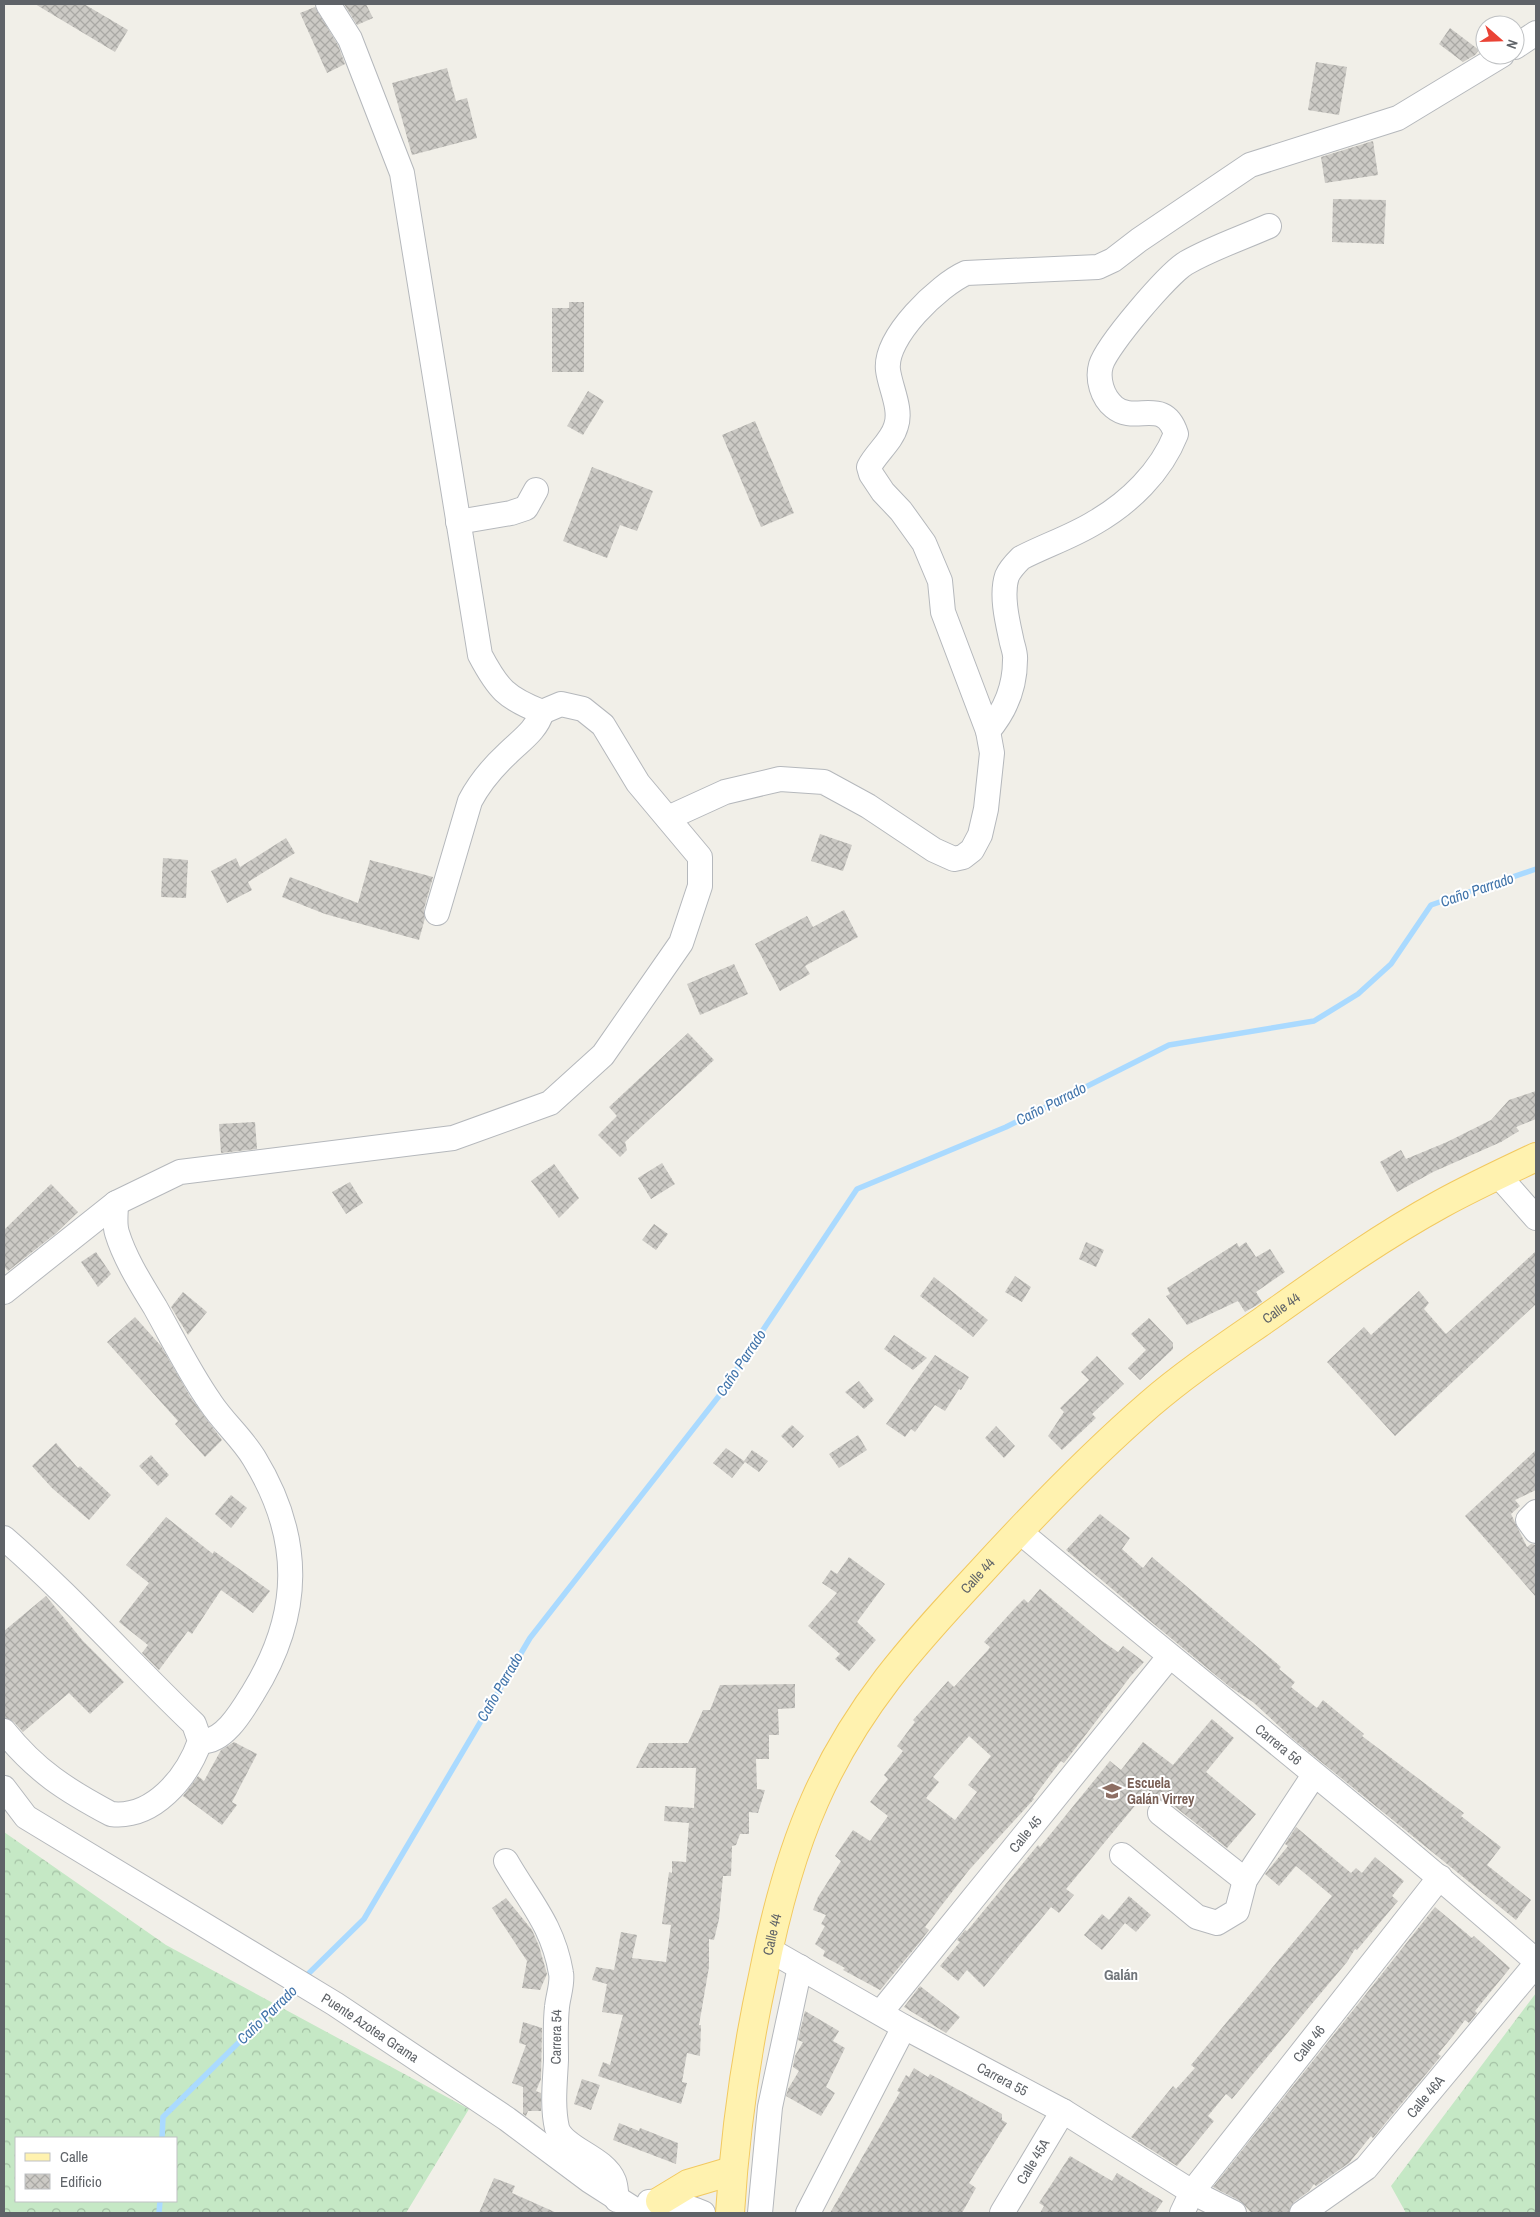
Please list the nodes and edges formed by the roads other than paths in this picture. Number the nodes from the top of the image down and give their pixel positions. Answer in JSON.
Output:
{"nodes":[{"id":1,"x":328,"y":4,"type":"edge"},
{"id":2,"x":1536,"y":34,"type":"edge"},
{"id":3,"x":1525,"y":41,"type":"edge"},
{"id":4,"x":1485,"y":65,"type":"edge"},
{"id":5,"x":1269,"y":226,"type":"dead end"},
{"id":6,"x":536,"y":490,"type":"dead end"},
{"id":7,"x":458,"y":522,"type":"junction"},
{"id":8,"x":542,"y":712,"type":"junction"},
{"id":9,"x":988,"y":730,"type":"junction"},
{"id":10,"x":668,"y":818,"type":"junction"},
{"id":11,"x":437,"y":913,"type":"dead end"},
{"id":12,"x":1536,"y":1157,"type":"edge"},
{"id":13,"x":1498,"y":1175,"type":"junction"},
{"id":14,"x":116,"y":1203,"type":"junction"},
{"id":15,"x":1536,"y":1218,"type":"edge"},
{"id":16,"x":4,"y":1292,"type":"edge"},
{"id":17,"x":1536,"y":1512,"type":"edge"},
{"id":18,"x":1536,"y":1530,"type":"edge"},
{"id":19,"x":1019,"y":1531,"type":"junction"},
{"id":20,"x":4,"y":1538,"type":"edge"},
{"id":21,"x":1169,"y":1657,"type":"junction"},
{"id":22,"x":4,"y":1731,"type":"edge"},
{"id":23,"x":200,"y":1741,"type":"junction"},
{"id":24,"x":1314,"y":1774,"type":"junction"},
{"id":25,"x":4,"y":1788,"type":"edge"},
{"id":26,"x":1160,"y":1813,"type":"dead end"},
{"id":27,"x":1122,"y":1855,"type":"dead end"},
{"id":28,"x":506,"y":1861,"type":"dead end"},
{"id":29,"x":1440,"y":1877,"type":"junction"},
{"id":30,"x":1245,"y":1880,"type":"junction"},
{"id":31,"x":768,"y":1949,"type":"junction"},
{"id":32,"x":1536,"y":1962,"type":"edge"},
{"id":33,"x":800,"y":1967,"type":"junction"},
{"id":34,"x":881,"y":2012,"type":"junction"},
{"id":35,"x":904,"y":2027,"type":"junction"},
{"id":36,"x":1063,"y":2111,"type":"junction"},
{"id":37,"x":732,"y":2171,"type":"junction"},
{"id":38,"x":1192,"y":2192,"type":"junction"},
{"id":39,"x":636,"y":2205,"type":"edge"},
{"id":40,"x":703,"y":2213,"type":"edge"},
{"id":41,"x":730,"y":2213,"type":"edge"},
{"id":42,"x":760,"y":2213,"type":"edge"},
{"id":43,"x":808,"y":2213,"type":"edge"},
{"id":44,"x":1002,"y":2213,"type":"edge"},
{"id":45,"x":1182,"y":2213,"type":"edge"},
{"id":46,"x":1234,"y":2213,"type":"edge"},
{"id":47,"x":1302,"y":2213,"type":"edge"}],
"edges":[{"from":1,"to":7,"type":"street"},
{"from":2,"to":3,"type":"street"},
{"from":4,"to":9,"type":"street"},
{"from":5,"to":9,"type":"street"},
{"from":6,"to":7,"type":"street"},
{"from":7,"to":8,"type":"street"},
{"from":8,"to":10,"type":"street"},
{"from":8,"to":11,"type":"street"},
{"from":9,"to":10,"type":"street"},
{"from":10,"to":14,"type":"street"},
{"from":12,"to":13,"type":"main road","name":"Calle 44"},
{"from":13,"to":15,"type":"street"},
{"from":13,"to":19,"type":"main road","name":"Calle 44"},
{"from":14,"to":16,"type":"street"},
{"from":14,"to":23,"type":"street"},
{"from":17,"to":18,"type":"street"},
{"from":19,"to":21,"type":"street","name":"Carrera 56"},
{"from":19,"to":31,"type":"main road","name":"Calle 44"},
{"from":20,"to":23,"type":"street"},
{"from":21,"to":24,"type":"street","name":"Carrera 56"},
{"from":21,"to":34,"type":"street","name":"Calle 45"},
{"from":22,"to":23,"type":"street"},
{"from":24,"to":29,"type":"street","name":"Carrera 56"},
{"from":24,"to":30,"type":"street"},
{"from":25,"to":39,"type":"street","name":"Puente Azotea Grama"},
{"from":26,"to":30,"type":"street"},
{"from":27,"to":30,"type":"street"},
{"from":28,"to":39,"type":"street","name":"Carrera 54"},
{"from":29,"to":32,"type":"street","name":"Carrera 56"},
{"from":29,"to":38,"type":"street","name":"Calle 46"},
{"from":31,"to":33,"type":"street","name":"Carrera 55"},
{"from":31,"to":37,"type":"main road","name":"Calle 44"},
{"from":32,"to":47,"type":"street","name":"Calle 46A"},
{"from":33,"to":34,"type":"street","name":"Carrera 55"},
{"from":33,"to":42,"type":"street"},
{"from":34,"to":35,"type":"street","name":"Carrera 55"},
{"from":35,"to":36,"type":"street","name":"Carrera 55"},
{"from":35,"to":43,"type":"street"},
{"from":36,"to":38,"type":"street","name":"Carrera 55"},
{"from":36,"to":44,"type":"street","name":"Calle 45A"},
{"from":37,"to":39,"type":"main road"},
{"from":37,"to":41,"type":"main road","name":"Calle 44"},
{"from":38,"to":45,"type":"street","name":"Calle 46"},
{"from":38,"to":46,"type":"street","name":"Carrera 55"},
{"from":39,"to":40,"type":"street","name":"Puente Azotea Grama"}]}
